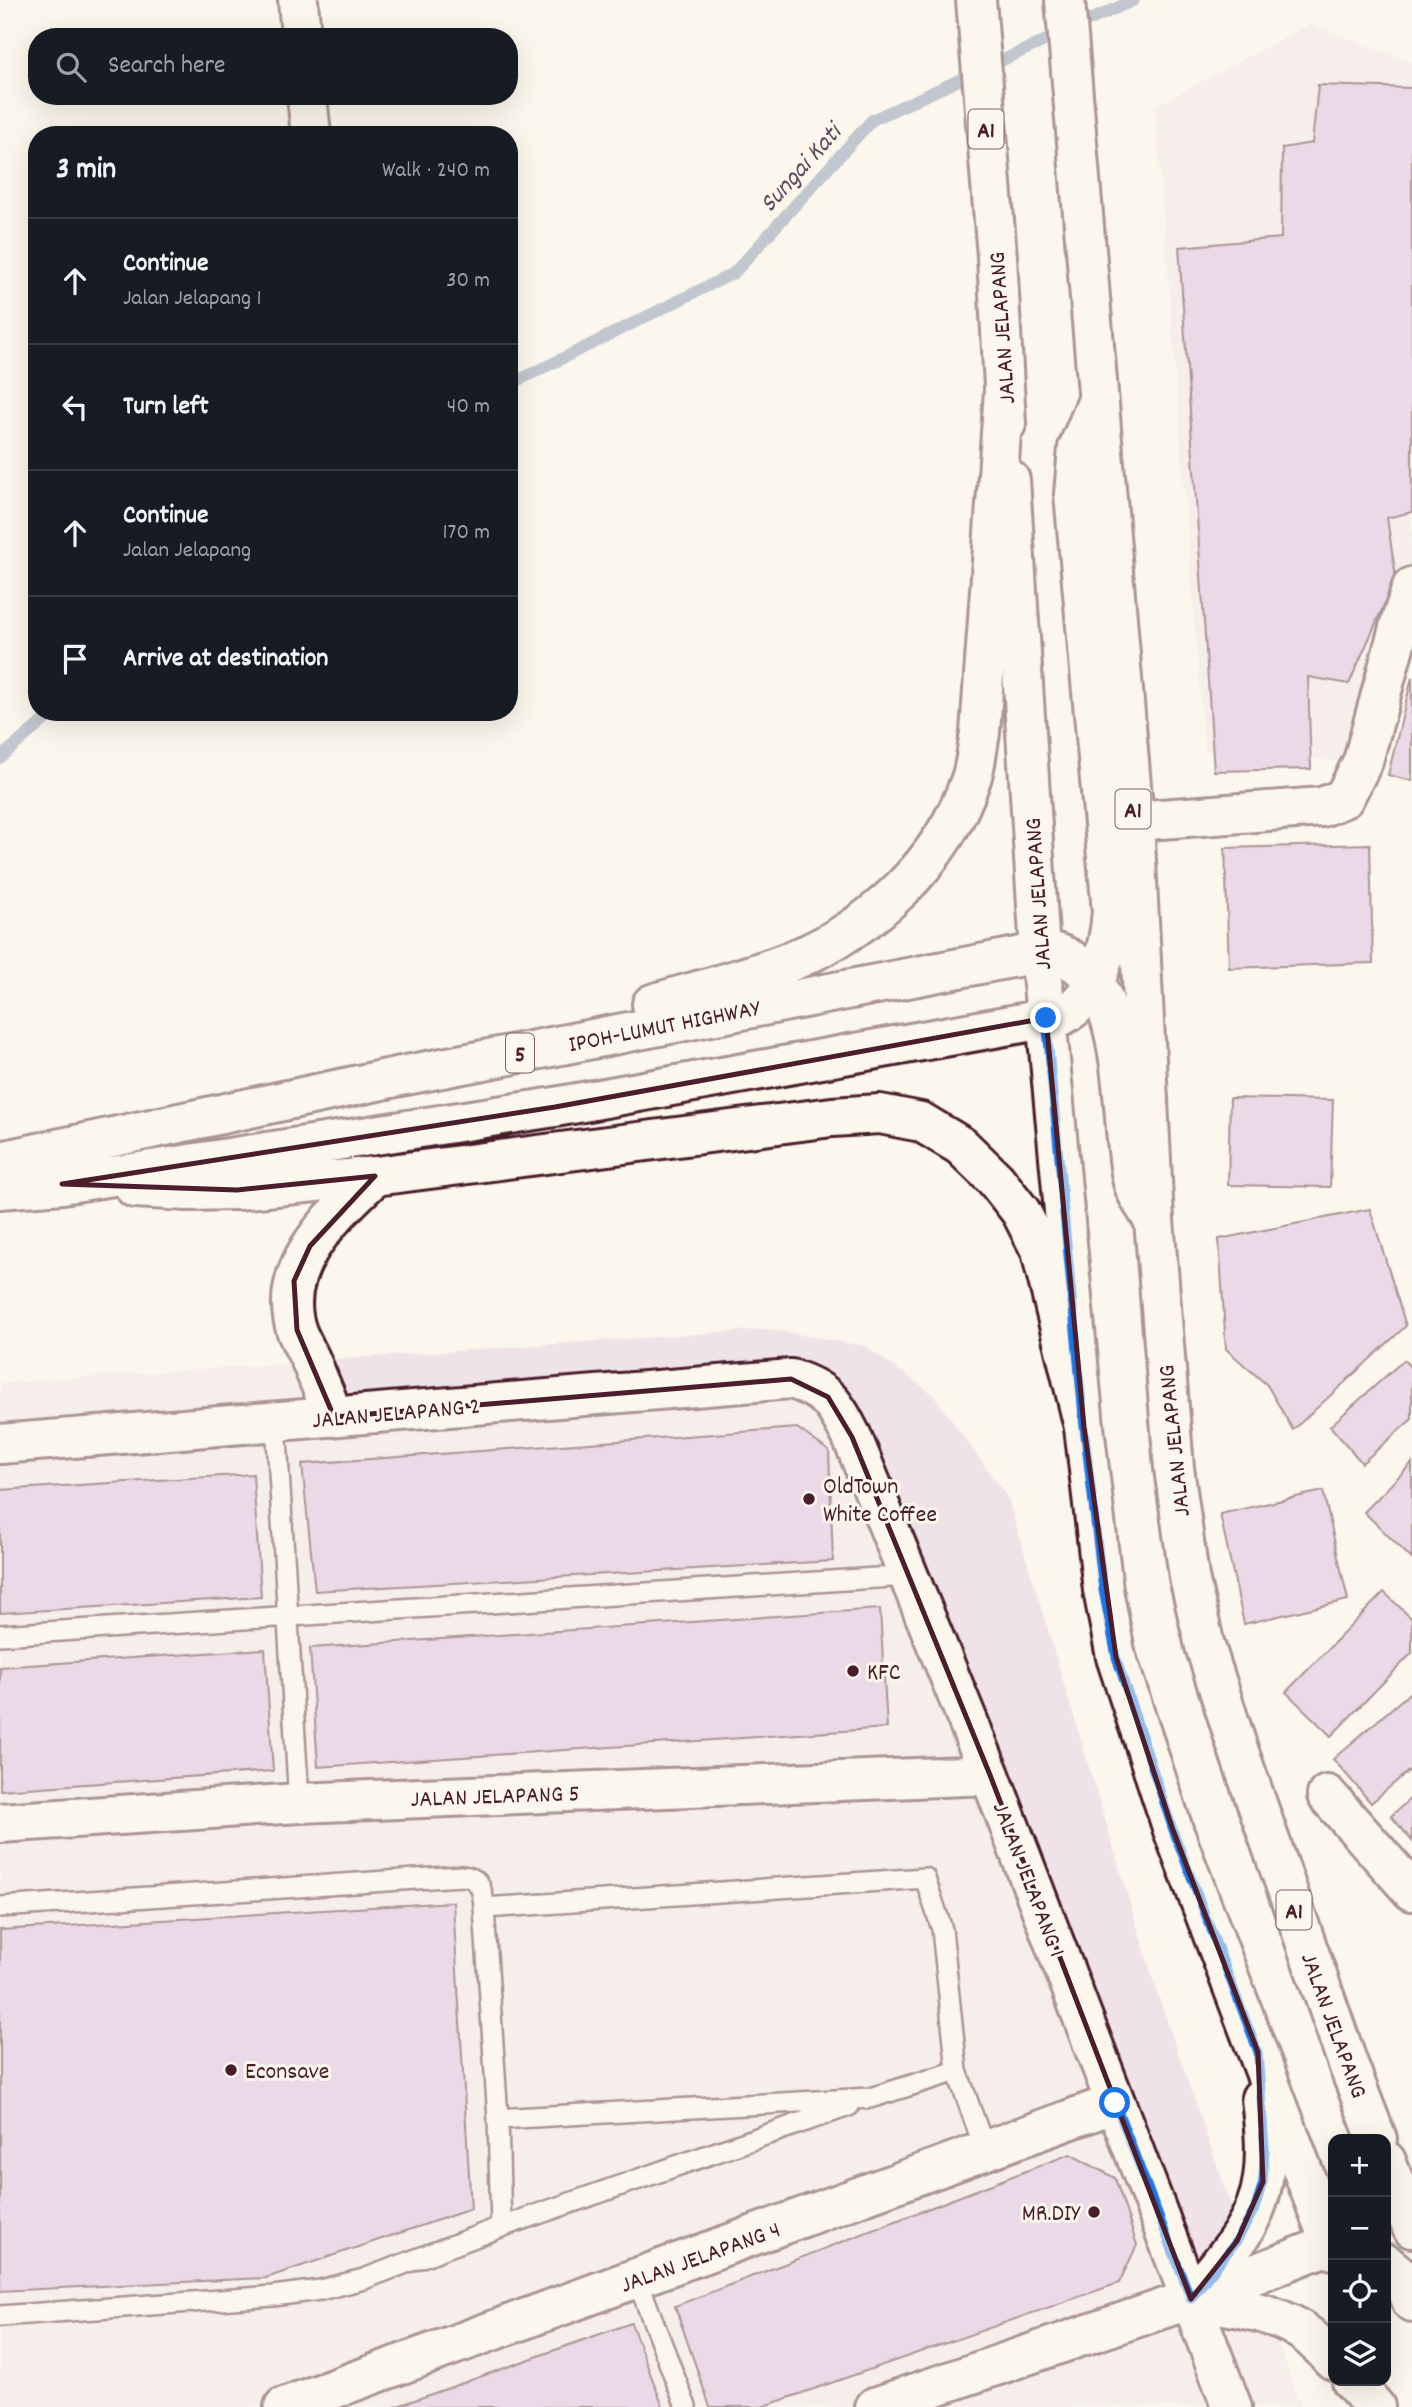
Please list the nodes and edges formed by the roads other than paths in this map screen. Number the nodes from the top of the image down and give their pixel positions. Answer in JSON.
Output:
{"nodes":[{"id":1,"x":298,"y":0,"type":"edge"},
{"id":2,"x":976,"y":0,"type":"edge"},
{"id":3,"x":1065,"y":0,"type":"edge"},
{"id":4,"x":300,"y":28,"type":"edge"},
{"id":5,"x":308,"y":105,"type":"edge"},
{"id":6,"x":310,"y":126,"type":"edge"},
{"id":7,"x":1004,"y":390,"type":"junction"},
{"id":8,"x":1098,"y":400,"type":"junction"},
{"id":9,"x":1412,"y":587,"type":"edge"},
{"id":10,"x":1134,"y":821,"type":"junction"},
{"id":11,"x":1040,"y":951,"type":"junction"},
{"id":12,"x":1093,"y":980,"type":"junction"},
{"id":13,"x":1046,"y":1018,"type":"junction"},
{"id":14,"x":401,"y":1076,"type":"junction"},
{"id":15,"x":0,"y":1161,"type":"edge"},
{"id":16,"x":375,"y":1176,"type":"junction"},
{"id":17,"x":62,"y":1184,"type":"junction"},
{"id":18,"x":0,"y":1189,"type":"edge"},
{"id":19,"x":1154,"y":1220,"type":"junction"},
{"id":20,"x":791,"y":1380,"type":"joint"},
{"id":21,"x":334,"y":1417,"type":"junction"},
{"id":22,"x":276,"y":1422,"type":"junction"},
{"id":23,"x":1084,"y":1427,"type":"junction"},
{"id":24,"x":0,"y":1444,"type":"edge"},
{"id":25,"x":907,"y":1576,"type":"junction"},
{"id":26,"x":288,"y":1618,"type":"junction"},
{"id":27,"x":0,"y":1635,"type":"edge"},
{"id":28,"x":990,"y":1775,"type":"junction"},
{"id":29,"x":1327,"y":1795,"type":"dead end"},
{"id":30,"x":299,"y":1804,"type":"junction"},
{"id":31,"x":0,"y":1823,"type":"edge"},
{"id":32,"x":1412,"y":1892,"type":"edge"},
{"id":33,"x":0,"y":1907,"type":"edge"},
{"id":34,"x":484,"y":1908,"type":"junction"},
{"id":35,"x":1258,"y":2052,"type":"junction"},
{"id":36,"x":1348,"y":2064,"type":"junction"},
{"id":37,"x":957,"y":2071,"type":"junction"},
{"id":38,"x":870,"y":2098,"type":"junction"},
{"id":39,"x":1115,"y":2103,"type":"junction"},
{"id":40,"x":498,"y":2119,"type":"junction"},
{"id":41,"x":1365,"y":2134,"type":"edge"},
{"id":42,"x":1375,"y":2134,"type":"edge"},
{"id":43,"x":985,"y":2150,"type":"junction"},
{"id":44,"x":1391,"y":2174,"type":"edge"},
{"id":45,"x":501,"y":2227,"type":"junction"},
{"id":46,"x":1412,"y":2228,"type":"edge"},
{"id":47,"x":1328,"y":2232,"type":"edge"},
{"id":48,"x":1328,"y":2247,"type":"edge"},
{"id":49,"x":1391,"y":2268,"type":"edge"},
{"id":50,"x":637,"y":2279,"type":"junction"},
{"id":51,"x":1191,"y":2299,"type":"junction"},
{"id":52,"x":1412,"y":2302,"type":"edge"},
{"id":53,"x":0,"y":2316,"type":"edge"},
{"id":54,"x":1328,"y":2355,"type":"edge"},
{"id":55,"x":1356,"y":2386,"type":"edge"},
{"id":56,"x":1384,"y":2386,"type":"edge"},
{"id":57,"x":1219,"y":2403,"type":"edge"},
{"id":58,"x":284,"y":2407,"type":"edge"},
{"id":59,"x":686,"y":2407,"type":"edge"},
{"id":60,"x":875,"y":2407,"type":"edge"},
{"id":61,"x":1375,"y":2407,"type":"edge"},
{"id":62,"x":1392,"y":2407,"type":"edge"}],
"edges":[{"from":1,"to":4,"type":"main road"},
{"from":2,"to":7,"type":"main road","name":"JALAN JELAPANG","number":"A1"},
{"from":3,"to":8,"type":"main road","name":"JALAN JELAPANG","number":"A1"},
{"from":5,"to":6,"type":"main road"},
{"from":7,"to":11,"type":"main road","name":"JALAN JELAPANG","number":"A1"},
{"from":7,"to":14,"type":"main road"},
{"from":8,"to":10,"type":"main road","name":"JALAN JELAPANG","number":"A1"},
{"from":8,"to":12,"type":"main road"},
{"from":9,"to":10,"type":"main road"},
{"from":10,"to":19,"type":"main road","name":"JALAN JELAPANG","number":"A1"},
{"from":11,"to":12,"type":"main road","number":"5"},
{"from":11,"to":13,"type":"main road","name":"JALAN JELAPANG","number":"A1"},
{"from":11,"to":14,"type":"main road","name":"IPOH-LUMUT HIGHWAY","number":"5"},
{"from":12,"to":13,"type":"main road"},
{"from":12,"to":19,"type":"main road"},
{"from":13,"to":17,"type":"main road"},
{"from":13,"to":23,"type":"main road","name":"JALAN JELAPANG","number":"A1"},
{"from":14,"to":15,"type":"main road","name":"IPOH-LUMUT HIGHWAY","number":"5"},
{"from":16,"to":17,"type":"main road"},
{"from":16,"to":21,"type":"main road"},
{"from":16,"to":23,"type":"main road"},
{"from":17,"to":18,"type":"main road"},
{"from":19,"to":36,"type":"main road","name":"JALAN JELAPANG","number":"A1"},
{"from":20,"to":21,"type":"main road","name":"JALAN JELAPANG 2"},
{"from":20,"to":25,"type":"main road","name":"JALAN JELAPANG 1"},
{"from":21,"to":22,"type":"main road","name":"JALAN JELAPANG 2"},
{"from":22,"to":24,"type":"main road","name":"JALAN JELAPANG 2"},
{"from":22,"to":26,"type":"lane"},
{"from":23,"to":35,"type":"main road","name":"JALAN JELAPANG","number":"A1"},
{"from":25,"to":26,"type":"lane"},
{"from":25,"to":28,"type":"main road","name":"JALAN JELAPANG 1"},
{"from":26,"to":27,"type":"lane"},
{"from":26,"to":30,"type":"lane"},
{"from":28,"to":30,"type":"main road","name":"JALAN JELAPANG 5"},
{"from":28,"to":39,"type":"main road","name":"JALAN JELAPANG 1"},
{"from":29,"to":32,"type":"main road"},
{"from":30,"to":31,"type":"main road","name":"JALAN JELAPANG 5"},
{"from":33,"to":34,"type":"lane"},
{"from":34,"to":37,"type":"lane"},
{"from":34,"to":40,"type":"lane"},
{"from":35,"to":47,"type":"main road","name":"JALAN JELAPANG","number":"A1"},
{"from":35,"to":51,"type":"main road"},
{"from":36,"to":41,"type":"main road"},
{"from":36,"to":42,"type":"main road","name":"JALAN JELAPANG","number":"A1"},
{"from":37,"to":38,"type":"lane"},
{"from":37,"to":43,"type":"lane"},
{"from":38,"to":40,"type":"lane"},
{"from":38,"to":45,"type":"lane"},
{"from":39,"to":43,"type":"main road","name":"JALAN JELAPANG 4"},
{"from":39,"to":51,"type":"main road","name":"JALAN JELAPANG 1"},
{"from":40,"to":45,"type":"lane"},
{"from":43,"to":50,"type":"main road","name":"JALAN JELAPANG 4"},
{"from":44,"to":46,"type":"main road"},
{"from":45,"to":53,"type":"lane"},
{"from":48,"to":51,"type":"main road"},
{"from":49,"to":52,"type":"main road"},
{"from":50,"to":58,"type":"main road","name":"JALAN JELAPANG 4"},
{"from":50,"to":59,"type":"lane"},
{"from":51,"to":54,"type":"main road"},
{"from":51,"to":57,"type":"main road","name":"JALAN JELAPANG 1"},
{"from":51,"to":60,"type":"main road"},
{"from":55,"to":61,"type":"main road"},
{"from":56,"to":62,"type":"main road"}]}
